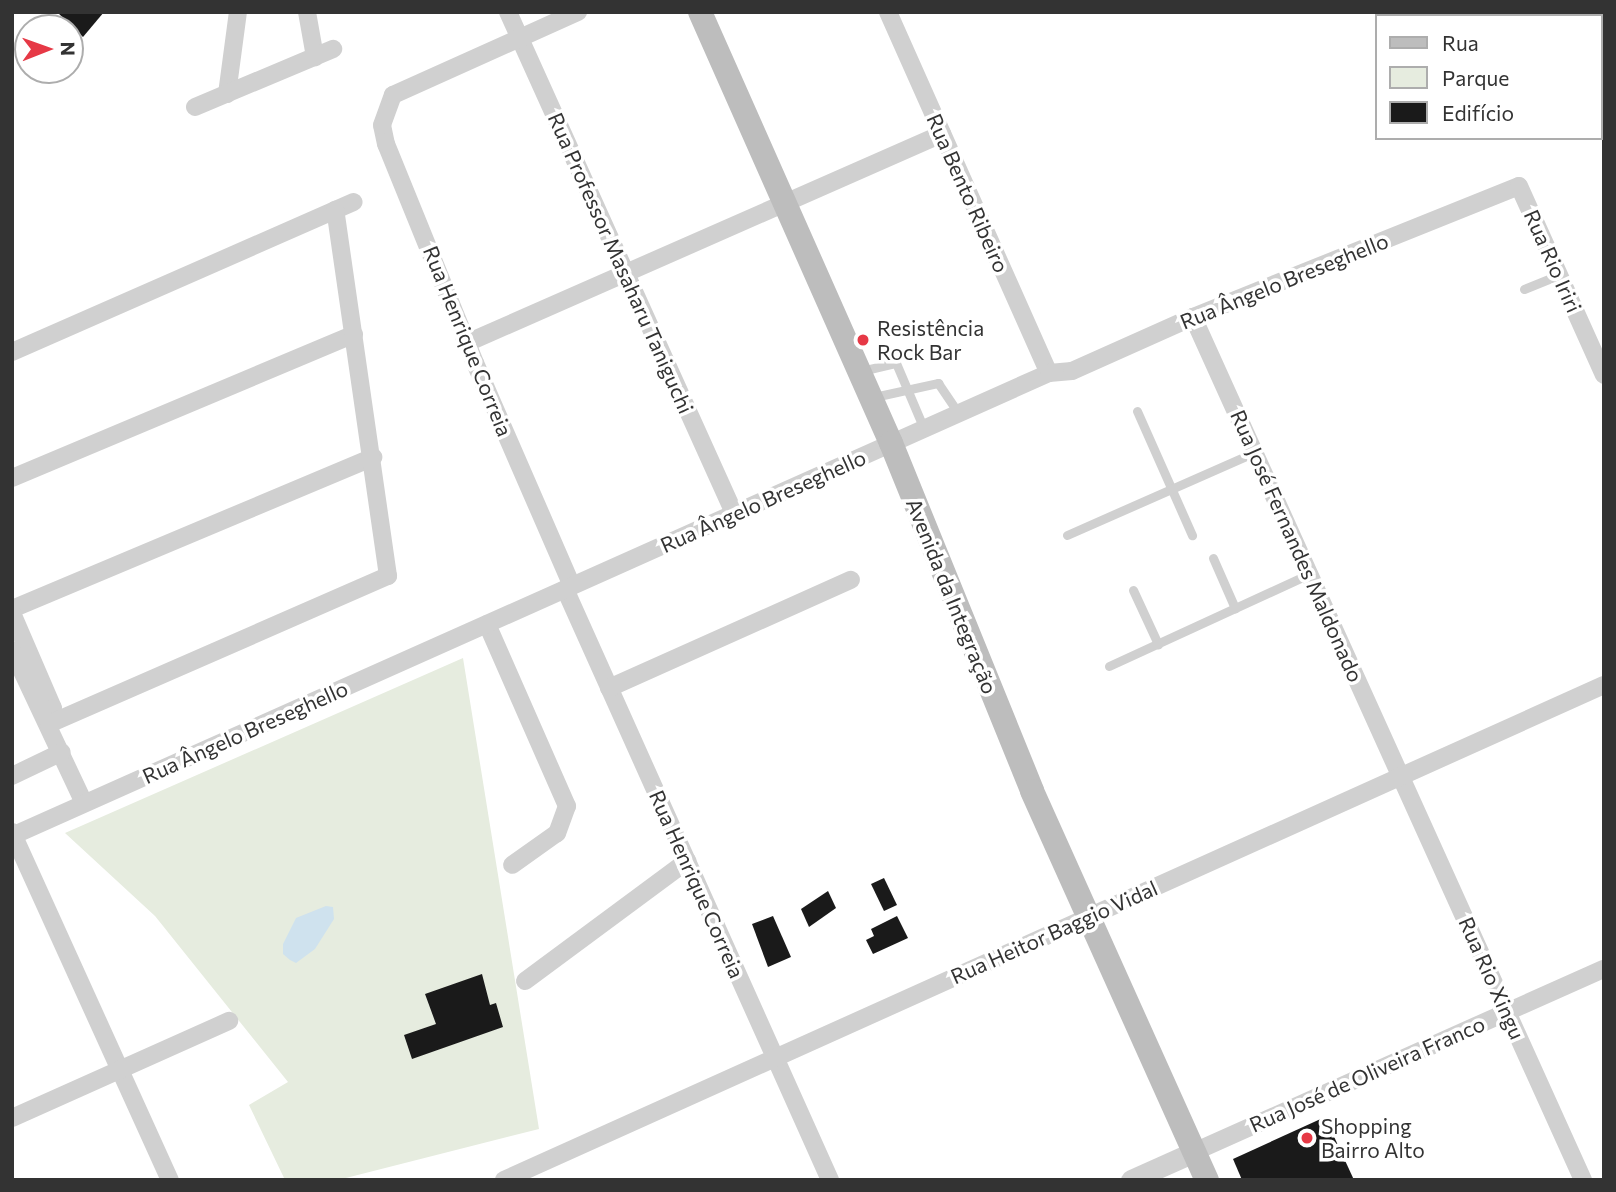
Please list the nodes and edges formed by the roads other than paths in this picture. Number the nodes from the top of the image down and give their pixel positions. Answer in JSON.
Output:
{"nodes":[{"id":1,"x":238,"y":12,"type":"edge"},
{"id":2,"x":307,"y":12,"type":"edge"},
{"id":3,"x":508,"y":12,"type":"edge"},
{"id":4,"x":578,"y":12,"type":"edge"},
{"id":5,"x":699,"y":12,"type":"edge"},
{"id":6,"x":888,"y":12,"type":"edge"},
{"id":7,"x":520,"y":38,"type":"junction"},
{"id":8,"x":333,"y":49,"type":"dead end"},
{"id":9,"x":315,"y":57,"type":"junction"},
{"id":10,"x":227,"y":94,"type":"junction"},
{"id":11,"x":195,"y":107,"type":"dead end"},
{"id":12,"x":942,"y":134,"type":"junction"},
{"id":13,"x":1519,"y":186,"type":"joint"},
{"id":14,"x":353,"y":202,"type":"dead end"},
{"id":15,"x":784,"y":203,"type":"junction"},
{"id":16,"x":335,"y":210,"type":"junction"},
{"id":17,"x":625,"y":273,"type":"junction"},
{"id":18,"x":1559,"y":275,"type":"junction"},
{"id":19,"x":1524,"y":289,"type":"dead end"},
{"id":20,"x":1194,"y":317,"type":"junction"},
{"id":21,"x":354,"y":334,"type":"junction"},
{"id":22,"x":469,"y":342,"type":"junction"},
{"id":23,"x":12,"y":352,"type":"edge"},
{"id":24,"x":1603,"y":369,"type":"edge"},
{"id":25,"x":859,"y":371,"type":"junction"},
{"id":26,"x":1049,"y":373,"type":"junction"},
{"id":27,"x":908,"y":389,"type":"junction"},
{"id":28,"x":871,"y":398,"type":"junction"},
{"id":29,"x":1137,"y":411,"type":"dead end"},
{"id":30,"x":958,"y":413,"type":"junction"},
{"id":31,"x":924,"y":429,"type":"junction"},
{"id":32,"x":891,"y":443,"type":"junction"},
{"id":33,"x":1255,"y":452,"type":"junction"},
{"id":34,"x":373,"y":457,"type":"junction"},
{"id":35,"x":13,"y":476,"type":"edge"},
{"id":36,"x":1172,"y":489,"type":"junction"},
{"id":37,"x":734,"y":513,"type":"junction"},
{"id":38,"x":1067,"y":535,"type":"dead end"},
{"id":39,"x":1192,"y":535,"type":"dead end"},
{"id":40,"x":1213,"y":558,"type":"dead end"},
{"id":41,"x":1310,"y":574,"type":"junction"},
{"id":42,"x":850,"y":580,"type":"dead end"},
{"id":43,"x":568,"y":588,"type":"junction"},
{"id":44,"x":1133,"y":590,"type":"dead end"},
{"id":45,"x":1235,"y":608,"type":"junction"},
{"id":46,"x":12,"y":611,"type":"edge"},
{"id":47,"x":487,"y":624,"type":"junction"},
{"id":48,"x":1157,"y":644,"type":"junction"},
{"id":49,"x":12,"y":650,"type":"edge"},
{"id":50,"x":1109,"y":666,"type":"dead end"},
{"id":51,"x":1604,"y":685,"type":"edge"},
{"id":52,"x":609,"y":688,"type":"junction"},
{"id":53,"x":49,"y":724,"type":"junction"},
{"id":54,"x":62,"y":752,"type":"junction"},
{"id":55,"x":12,"y":776,"type":"edge"},
{"id":56,"x":1401,"y":776,"type":"junction"},
{"id":57,"x":84,"y":803,"type":"junction"},
{"id":58,"x":13,"y":834,"type":"edge"},
{"id":59,"x":687,"y":861,"type":"junction"},
{"id":60,"x":512,"y":865,"type":"dead end"},
{"id":61,"x":1088,"y":916,"type":"junction"},
{"id":62,"x":1604,"y":969,"type":"edge"},
{"id":63,"x":525,"y":981,"type":"dead end"},
{"id":64,"x":1507,"y":1012,"type":"junction"},
{"id":65,"x":229,"y":1021,"type":"dead end"},
{"id":66,"x":775,"y":1058,"type":"junction"},
{"id":67,"x":120,"y":1070,"type":"junction"},
{"id":68,"x":12,"y":1118,"type":"edge"},
{"id":69,"x":1194,"y":1152,"type":"junction"},
{"id":70,"x":170,"y":1180,"type":"edge"},
{"id":71,"x":504,"y":1180,"type":"edge"},
{"id":72,"x":830,"y":1180,"type":"edge"},
{"id":73,"x":1131,"y":1180,"type":"edge"},
{"id":74,"x":1207,"y":1180,"type":"edge"},
{"id":75,"x":1583,"y":1180,"type":"edge"}],
"edges":[{"from":1,"to":10,"type":"street"},
{"from":2,"to":9,"type":"street"},
{"from":3,"to":7,"type":"street","name":"Rua Professor Masaharu Taniguchi"},
{"from":4,"to":7,"type":"street"},
{"from":5,"to":15,"type":"main road","name":"Avenida da Integração"},
{"from":6,"to":12,"type":"street","name":"Rua Bento Ribeiro"},
{"from":7,"to":17,"type":"street","name":"Rua Professor Masaharu Taniguchi"},
{"from":7,"to":22,"type":"street","name":"Rua Henrique Correia"},
{"from":8,"to":9,"type":"street"},
{"from":9,"to":10,"type":"street"},
{"from":10,"to":11,"type":"street"},
{"from":12,"to":15,"type":"street"},
{"from":12,"to":26,"type":"street","name":"Rua Bento Ribeiro"},
{"from":13,"to":18,"type":"street","name":"Rua Rio Iriri"},
{"from":13,"to":20,"type":"street","name":"Rua Ângelo Breseghello"},
{"from":14,"to":16,"type":"street"},
{"from":15,"to":17,"type":"street"},
{"from":15,"to":25,"type":"main road","name":"Avenida da Integração"},
{"from":16,"to":21,"type":"street"},
{"from":16,"to":23,"type":"street"},
{"from":17,"to":22,"type":"street"},
{"from":17,"to":37,"type":"street","name":"Rua Professor Masaharu Taniguchi"},
{"from":18,"to":19,"type":"lane"},
{"from":18,"to":24,"type":"street","name":"Rua Rio Iriri"},
{"from":20,"to":26,"type":"street","name":"Rua Ângelo Breseghello"},
{"from":20,"to":33,"type":"street","name":"Rua José Fernandes Maldonado"},
{"from":21,"to":34,"type":"street"},
{"from":21,"to":35,"type":"street"},
{"from":22,"to":43,"type":"street","name":"Rua Henrique Correia"},
{"from":25,"to":27,"type":"lane"},
{"from":25,"to":28,"type":"main road","name":"Avenida da Integração"},
{"from":26,"to":30,"type":"street","name":"Rua Ângelo Breseghello"},
{"from":27,"to":28,"type":"lane"},
{"from":27,"to":30,"type":"lane"},
{"from":27,"to":31,"type":"lane"},
{"from":28,"to":32,"type":"main road","name":"Avenida da Integração"},
{"from":29,"to":36,"type":"lane"},
{"from":30,"to":31,"type":"street","name":"Rua Ângelo Breseghello"},
{"from":31,"to":32,"type":"street","name":"Rua Ângelo Breseghello"},
{"from":32,"to":37,"type":"street","name":"Rua Ângelo Breseghello"},
{"from":32,"to":61,"type":"main road","name":"Avenida da Integração"},
{"from":33,"to":36,"type":"lane"},
{"from":33,"to":41,"type":"street","name":"Rua José Fernandes Maldonado"},
{"from":34,"to":46,"type":"street"},
{"from":34,"to":53,"type":"street"},
{"from":36,"to":38,"type":"lane"},
{"from":36,"to":39,"type":"lane"},
{"from":37,"to":43,"type":"street","name":"Rua Ângelo Breseghello"},
{"from":40,"to":45,"type":"lane"},
{"from":41,"to":45,"type":"lane"},
{"from":41,"to":56,"type":"street","name":"Rua José Fernandes Maldonado"},
{"from":42,"to":52,"type":"street"},
{"from":43,"to":47,"type":"street","name":"Rua Ângelo Breseghello"},
{"from":43,"to":52,"type":"street","name":"Rua Henrique Correia"},
{"from":44,"to":48,"type":"lane"},
{"from":45,"to":48,"type":"lane"},
{"from":46,"to":53,"type":"street"},
{"from":47,"to":57,"type":"street","name":"Rua Ângelo Breseghello"},
{"from":47,"to":60,"type":"street"},
{"from":48,"to":50,"type":"lane"},
{"from":49,"to":53,"type":"street"},
{"from":51,"to":56,"type":"street","name":"Rua Heitor Baggio Vidal"},
{"from":52,"to":59,"type":"street","name":"Rua Henrique Correia"},
{"from":53,"to":54,"type":"street"},
{"from":54,"to":55,"type":"street"},
{"from":54,"to":57,"type":"street"},
{"from":56,"to":61,"type":"street","name":"Rua Heitor Baggio Vidal"},
{"from":56,"to":64,"type":"street","name":"Rua Rio Xingu"},
{"from":57,"to":58,"type":"street","name":"Rua Ângelo Breseghello"},
{"from":58,"to":67,"type":"street"},
{"from":59,"to":63,"type":"street"},
{"from":59,"to":66,"type":"street","name":"Rua Henrique Correia"},
{"from":61,"to":66,"type":"street","name":"Rua Heitor Baggio Vidal"},
{"from":61,"to":69,"type":"main road","name":"Avenida da Integração"},
{"from":62,"to":64,"type":"street","name":"Rua José de Oliveira Franco"},
{"from":64,"to":69,"type":"street","name":"Rua José de Oliveira Franco"},
{"from":64,"to":75,"type":"street","name":"Rua Rio Xingu"},
{"from":65,"to":67,"type":"street"},
{"from":66,"to":71,"type":"street","name":"Rua Heitor Baggio Vidal"},
{"from":66,"to":72,"type":"street","name":"Rua Henrique Correia"},
{"from":67,"to":68,"type":"street"},
{"from":67,"to":70,"type":"street"},
{"from":69,"to":73,"type":"street","name":"Rua José de Oliveira Franco"},
{"from":69,"to":74,"type":"main road","name":"Avenida da Integração"}]}
